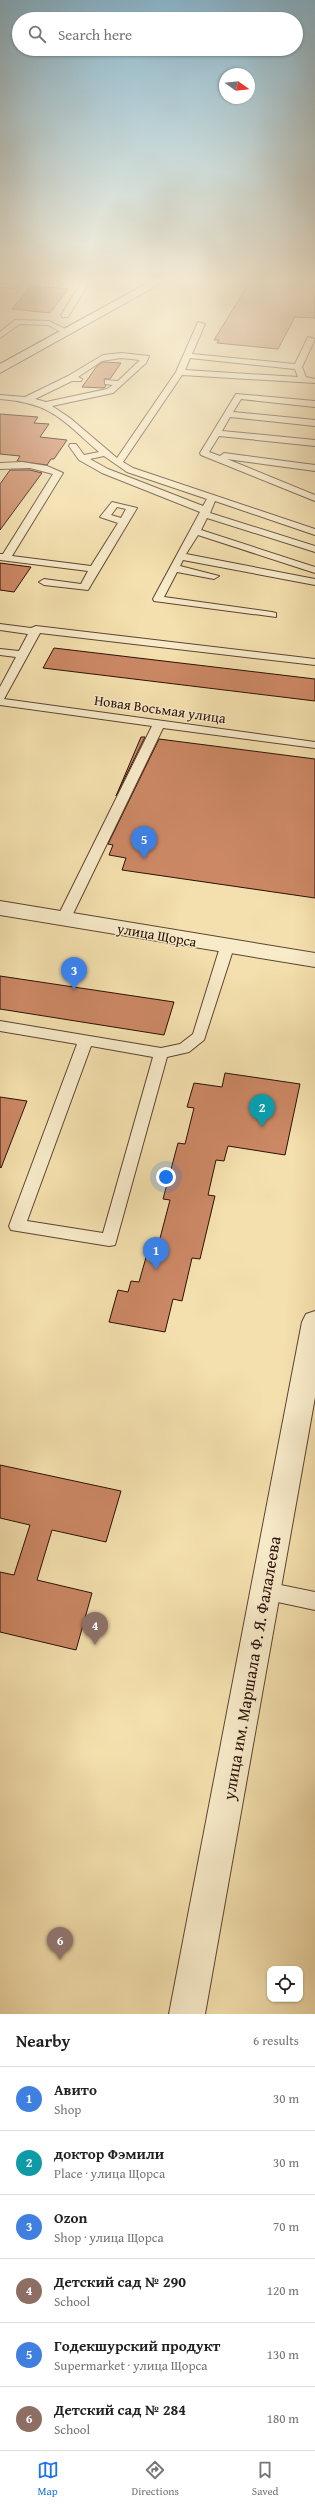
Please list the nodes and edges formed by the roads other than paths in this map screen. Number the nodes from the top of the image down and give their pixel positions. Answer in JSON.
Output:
{"nodes":[{"id":1,"x":81,"y":374,"type":"edge"},
{"id":2,"x":128,"y":374,"type":"edge"},
{"id":3,"x":179,"y":374,"type":"edge"},
{"id":4,"x":205,"y":374,"type":"edge"},
{"id":5,"x":301,"y":374,"type":"edge"},
{"id":6,"x":303,"y":379,"type":"junction"},
{"id":7,"x":315,"y":380,"type":"edge"},
{"id":8,"x":108,"y":382,"type":"dead end"},
{"id":9,"x":120,"y":384,"type":"junction"},
{"id":10,"x":0,"y":397,"type":"edge"},
{"id":11,"x":27,"y":399,"type":"junction"},
{"id":12,"x":315,"y":404,"type":"edge"},
{"id":13,"x":44,"y":405,"type":"junction"},
{"id":14,"x":228,"y":414,"type":"junction"},
{"id":15,"x":315,"y":423,"type":"edge"},
{"id":16,"x":216,"y":433,"type":"junction"},
{"id":17,"x":315,"y":443,"type":"edge"},
{"id":18,"x":73,"y":446,"type":"dead end"},
{"id":19,"x":106,"y":453,"type":"junction"},
{"id":20,"x":204,"y":453,"type":"junction"},
{"id":21,"x":82,"y":458,"type":"junction"},
{"id":22,"x":118,"y":463,"type":"junction"},
{"id":23,"x":0,"y":466,"type":"edge"},
{"id":24,"x":315,"y":468,"type":"edge"},
{"id":25,"x":212,"y":497,"type":"junction"},
{"id":26,"x":315,"y":498,"type":"edge"},
{"id":27,"x":205,"y":512,"type":"junction"},
{"id":28,"x":124,"y":521,"type":"dead end"},
{"id":29,"x":196,"y":531,"type":"junction"},
{"id":30,"x":315,"y":532,"type":"edge"},
{"id":31,"x":315,"y":549,"type":"edge"},
{"id":32,"x":180,"y":556,"type":"junction"},
{"id":33,"x":3,"y":558,"type":"edge"},
{"id":34,"x":174,"y":568,"type":"junction"},
{"id":35,"x":94,"y":569,"type":"junction"},
{"id":36,"x":315,"y":570,"type":"edge"},
{"id":37,"x":214,"y":576,"type":"dead end"},
{"id":38,"x":44,"y":582,"type":"dead end"},
{"id":39,"x":315,"y":582,"type":"edge"},
{"id":40,"x":272,"y":615,"type":"dead end"},
{"id":41,"x":0,"y":627,"type":"edge"},
{"id":42,"x":35,"y":632,"type":"junction"},
{"id":43,"x":0,"y":652,"type":"edge"},
{"id":44,"x":23,"y":655,"type":"junction"},
{"id":45,"x":315,"y":662,"type":"edge"},
{"id":46,"x":0,"y":697,"type":"edge"},
{"id":47,"x":0,"y":702,"type":"edge"},
{"id":48,"x":159,"y":724,"type":"junction"},
{"id":49,"x":315,"y":744,"type":"edge"},
{"id":50,"x":0,"y":908,"type":"edge"},
{"id":51,"x":64,"y":918,"type":"junction"},
{"id":52,"x":227,"y":947,"type":"junction"},
{"id":53,"x":315,"y":960,"type":"edge"},
{"id":54,"x":0,"y":1026,"type":"edge"},
{"id":55,"x":86,"y":1040,"type":"junction"},
{"id":56,"x":162,"y":1052,"type":"junction"},
{"id":57,"x":315,"y":1322,"type":"edge"},
{"id":58,"x":266,"y":1591,"type":"junction"},
{"id":59,"x":315,"y":1601,"type":"edge"},
{"id":60,"x":187,"y":2014,"type":"edge"}],
"edges":[{"from":1,"to":11,"type":"lane"},
{"from":2,"to":9,"type":"lane"},
{"from":3,"to":22,"type":"lane"},
{"from":4,"to":6,"type":"lane"},
{"from":5,"to":6,"type":"lane"},
{"from":6,"to":7,"type":"lane"},
{"from":8,"to":9,"type":"lane"},
{"from":9,"to":13,"type":"lane"},
{"from":10,"to":11,"type":"lane"},
{"from":11,"to":13,"type":"lane"},
{"from":12,"to":14,"type":"lane"},
{"from":13,"to":19,"type":"lane"},
{"from":14,"to":15,"type":"lane"},
{"from":14,"to":16,"type":"lane"},
{"from":16,"to":17,"type":"lane"},
{"from":16,"to":20,"type":"lane"},
{"from":18,"to":21,"type":"lane"},
{"from":19,"to":21,"type":"lane"},
{"from":19,"to":22,"type":"lane"},
{"from":20,"to":24,"type":"lane"},
{"from":20,"to":26,"type":"lane"},
{"from":21,"to":27,"type":"lane"},
{"from":22,"to":25,"type":"lane"},
{"from":23,"to":33,"type":"lane"},
{"from":25,"to":27,"type":"lane"},
{"from":25,"to":30,"type":"lane"},
{"from":27,"to":29,"type":"lane"},
{"from":27,"to":31,"type":"lane"},
{"from":28,"to":35,"type":"lane"},
{"from":29,"to":32,"type":"lane"},
{"from":29,"to":36,"type":"lane"},
{"from":32,"to":34,"type":"lane"},
{"from":32,"to":39,"type":"lane"},
{"from":33,"to":35,"type":"lane"},
{"from":34,"to":37,"type":"lane"},
{"from":34,"to":40,"type":"lane"},
{"from":35,"to":38,"type":"lane"},
{"from":41,"to":42,"type":"lane"},
{"from":42,"to":44,"type":"lane"},
{"from":42,"to":45,"type":"lane"},
{"from":43,"to":44,"type":"lane"},
{"from":44,"to":46,"type":"lane"},
{"from":47,"to":48,"type":"lane","name":"Новая Восьмая улица"},
{"from":48,"to":49,"type":"lane","name":"Новая Восьмая улица"},
{"from":48,"to":51,"type":"lane"},
{"from":50,"to":51,"type":"street","name":"улица Щорса"},
{"from":51,"to":52,"type":"street","name":"улица Щорса"},
{"from":52,"to":53,"type":"street","name":"улица Щорса"},
{"from":52,"to":56,"type":"lane"},
{"from":54,"to":55,"type":"lane"},
{"from":55,"to":56,"type":"lane"},
{"from":55,"to":56,"type":"lane"},
{"from":57,"to":58,"type":"street","name":"улица им. Маршала Ф. Я. Фалалеева"},
{"from":58,"to":59,"type":"lane"},
{"from":58,"to":60,"type":"street","name":"улица им. Маршала Ф. Я. Фалалеева"}]}
